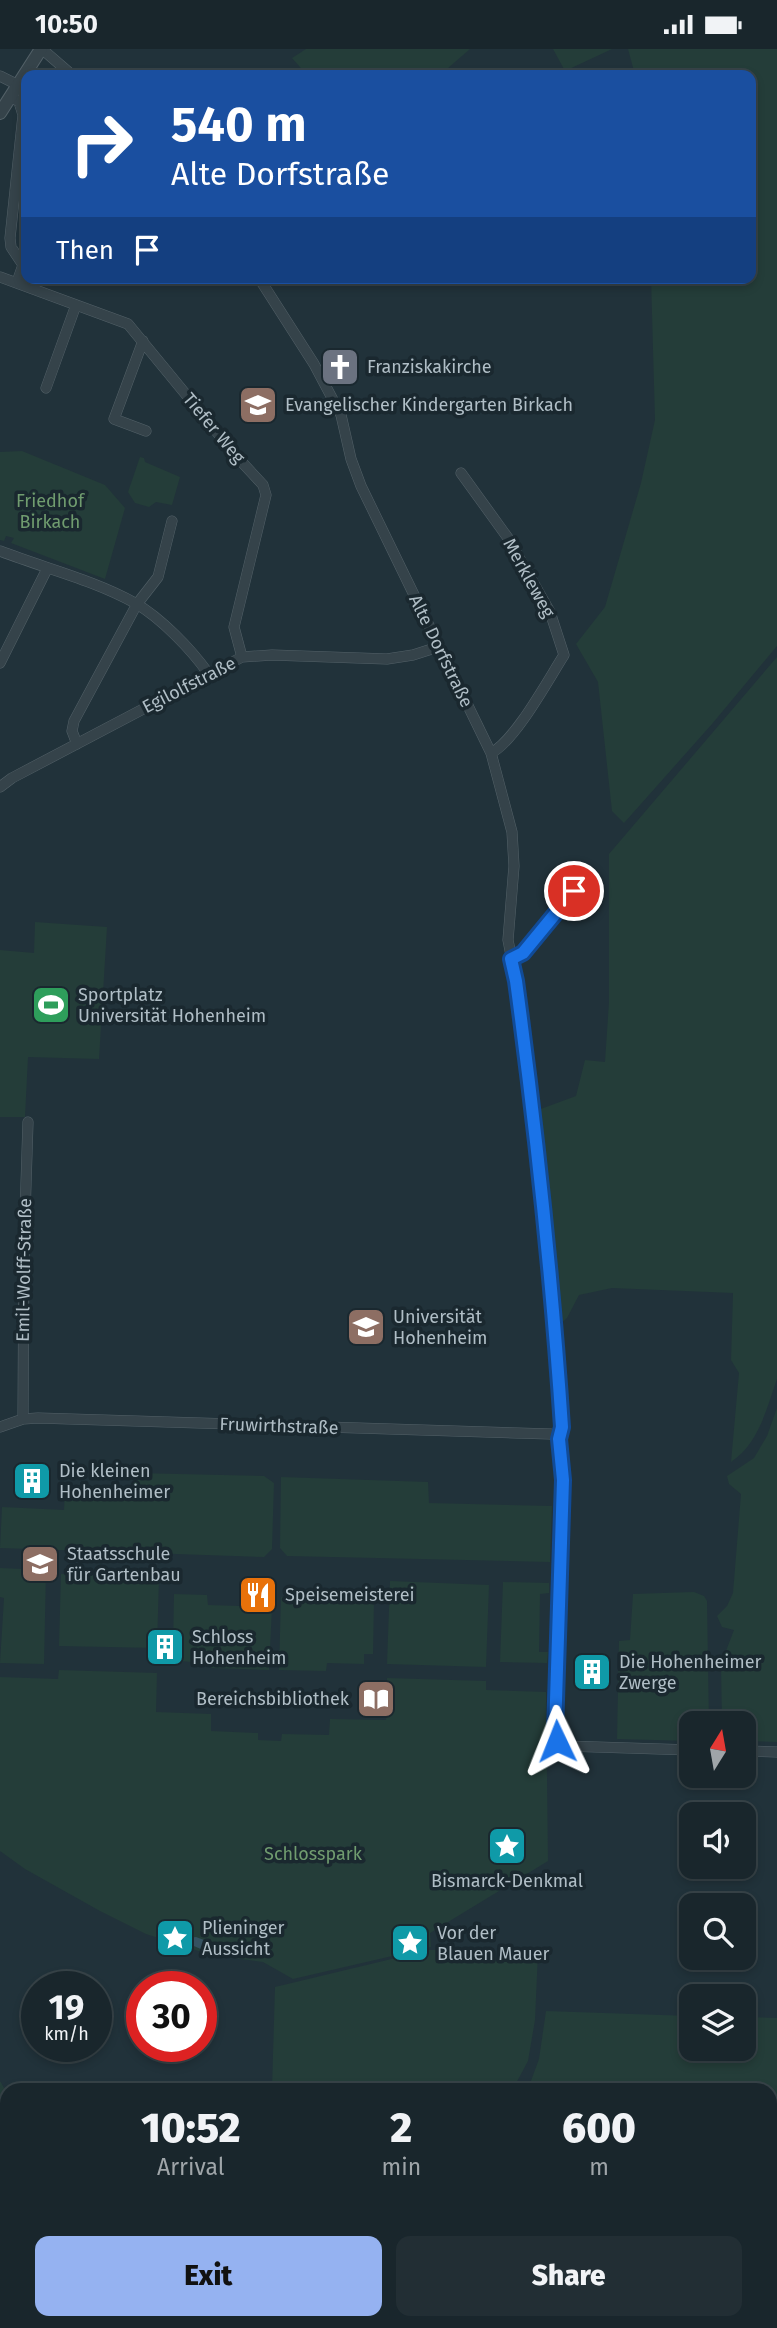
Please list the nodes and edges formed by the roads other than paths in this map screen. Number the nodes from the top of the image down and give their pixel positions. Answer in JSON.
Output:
{"nodes":[{"id":1,"x":41,"y":49,"type":"edge"},
{"id":2,"x":28,"y":70,"type":"edge"},
{"id":3,"x":66,"y":70,"type":"edge"},
{"id":4,"x":0,"y":76,"type":"edge"},
{"id":5,"x":21,"y":81,"type":"edge"},
{"id":6,"x":15,"y":90,"type":"junction"},
{"id":7,"x":21,"y":108,"type":"edge"},
{"id":8,"x":0,"y":113,"type":"edge"},
{"id":9,"x":21,"y":134,"type":"edge"},
{"id":10,"x":21,"y":262,"type":"edge"},
{"id":11,"x":21,"y":270,"type":"edge"},
{"id":12,"x":0,"y":277,"type":"edge"},
{"id":13,"x":16,"y":282,"type":"junction"},
{"id":14,"x":21,"y":284,"type":"edge"},
{"id":15,"x":21,"y":284,"type":"edge"},
{"id":16,"x":263,"y":284,"type":"edge"},
{"id":17,"x":76,"y":305,"type":"junction"},
{"id":18,"x":142,"y":341,"type":"junction"},
{"id":19,"x":46,"y":388,"type":"dead end"},
{"id":20,"x":146,"y":431,"type":"dead end"},
{"id":21,"x":461,"y":473,"type":"dead end"},
{"id":22,"x":172,"y":521,"type":"dead end"},
{"id":23,"x":0,"y":551,"type":"edge"},
{"id":24,"x":47,"y":569,"type":"junction"},
{"id":25,"x":136,"y":604,"type":"junction"},
{"id":26,"x":438,"y":647,"type":"junction"},
{"id":27,"x":242,"y":657,"type":"junction"},
{"id":28,"x":0,"y":663,"type":"edge"},
{"id":29,"x":208,"y":673,"type":"junction"},
{"id":30,"x":77,"y":744,"type":"junction"},
{"id":31,"x":491,"y":753,"type":"junction"},
{"id":32,"x":0,"y":787,"type":"edge"},
{"id":33,"x":574,"y":891,"type":"dead end"},
{"id":34,"x":511,"y":959,"type":"junction"},
{"id":35,"x":28,"y":1122,"type":"dead end"},
{"id":36,"x":23,"y":1419,"type":"junction"},
{"id":37,"x":0,"y":1427,"type":"edge"},
{"id":38,"x":559,"y":1439,"type":"junction"},
{"id":39,"x":679,"y":1750,"type":"edge"},
{"id":40,"x":756,"y":1751,"type":"edge"},
{"id":41,"x":777,"y":1752,"type":"edge"}],
"edges":[{"from":1,"to":2,"type":"street"},
{"from":1,"to":3,"type":"street"},
{"from":4,"to":6,"type":"street"},
{"from":5,"to":6,"type":"street"},
{"from":6,"to":7,"type":"street"},
{"from":6,"to":8,"type":"street"},
{"from":9,"to":10,"type":"street"},
{"from":11,"to":13,"type":"street"},
{"from":12,"to":13,"type":"street","name":"Tiefer Weg"},
{"from":13,"to":15,"type":"street","name":"Tiefer Weg"},
{"from":14,"to":17,"type":"street","name":"Tiefer Weg"},
{"from":16,"to":26,"type":"street","name":"Alte Dorfstraße"},
{"from":17,"to":18,"type":"street","name":"Tiefer Weg"},
{"from":17,"to":19,"type":"street"},
{"from":18,"to":20,"type":"street"},
{"from":18,"to":27,"type":"street","name":"Tiefer Weg"},
{"from":21,"to":31,"type":"street","name":"Merkleweg"},
{"from":22,"to":25,"type":"street"},
{"from":23,"to":24,"type":"street"},
{"from":24,"to":25,"type":"street"},
{"from":24,"to":28,"type":"street"},
{"from":25,"to":29,"type":"street"},
{"from":25,"to":30,"type":"street"},
{"from":26,"to":27,"type":"street","name":"Egilolfstraße"},
{"from":26,"to":31,"type":"street","name":"Alte Dorfstraße"},
{"from":27,"to":29,"type":"street","name":"Egilolfstraße"},
{"from":29,"to":30,"type":"street","name":"Egilolfstraße"},
{"from":30,"to":32,"type":"street","name":"Egilolfstraße"},
{"from":31,"to":34,"type":"street","name":"Alte Dorfstraße"},
{"from":33,"to":34,"type":"street"},
{"from":34,"to":38,"type":"street","name":"Alte Dorfstraße"},
{"from":35,"to":36,"type":"street","name":"Emil-Wolff-Straße"},
{"from":36,"to":37,"type":"street","name":"Fruwirthstraße"},
{"from":36,"to":38,"type":"street","name":"Fruwirthstraße"},
{"from":38,"to":39,"type":"street","name":"Alte Dorfstraße"},
{"from":40,"to":41,"type":"street"}]}
